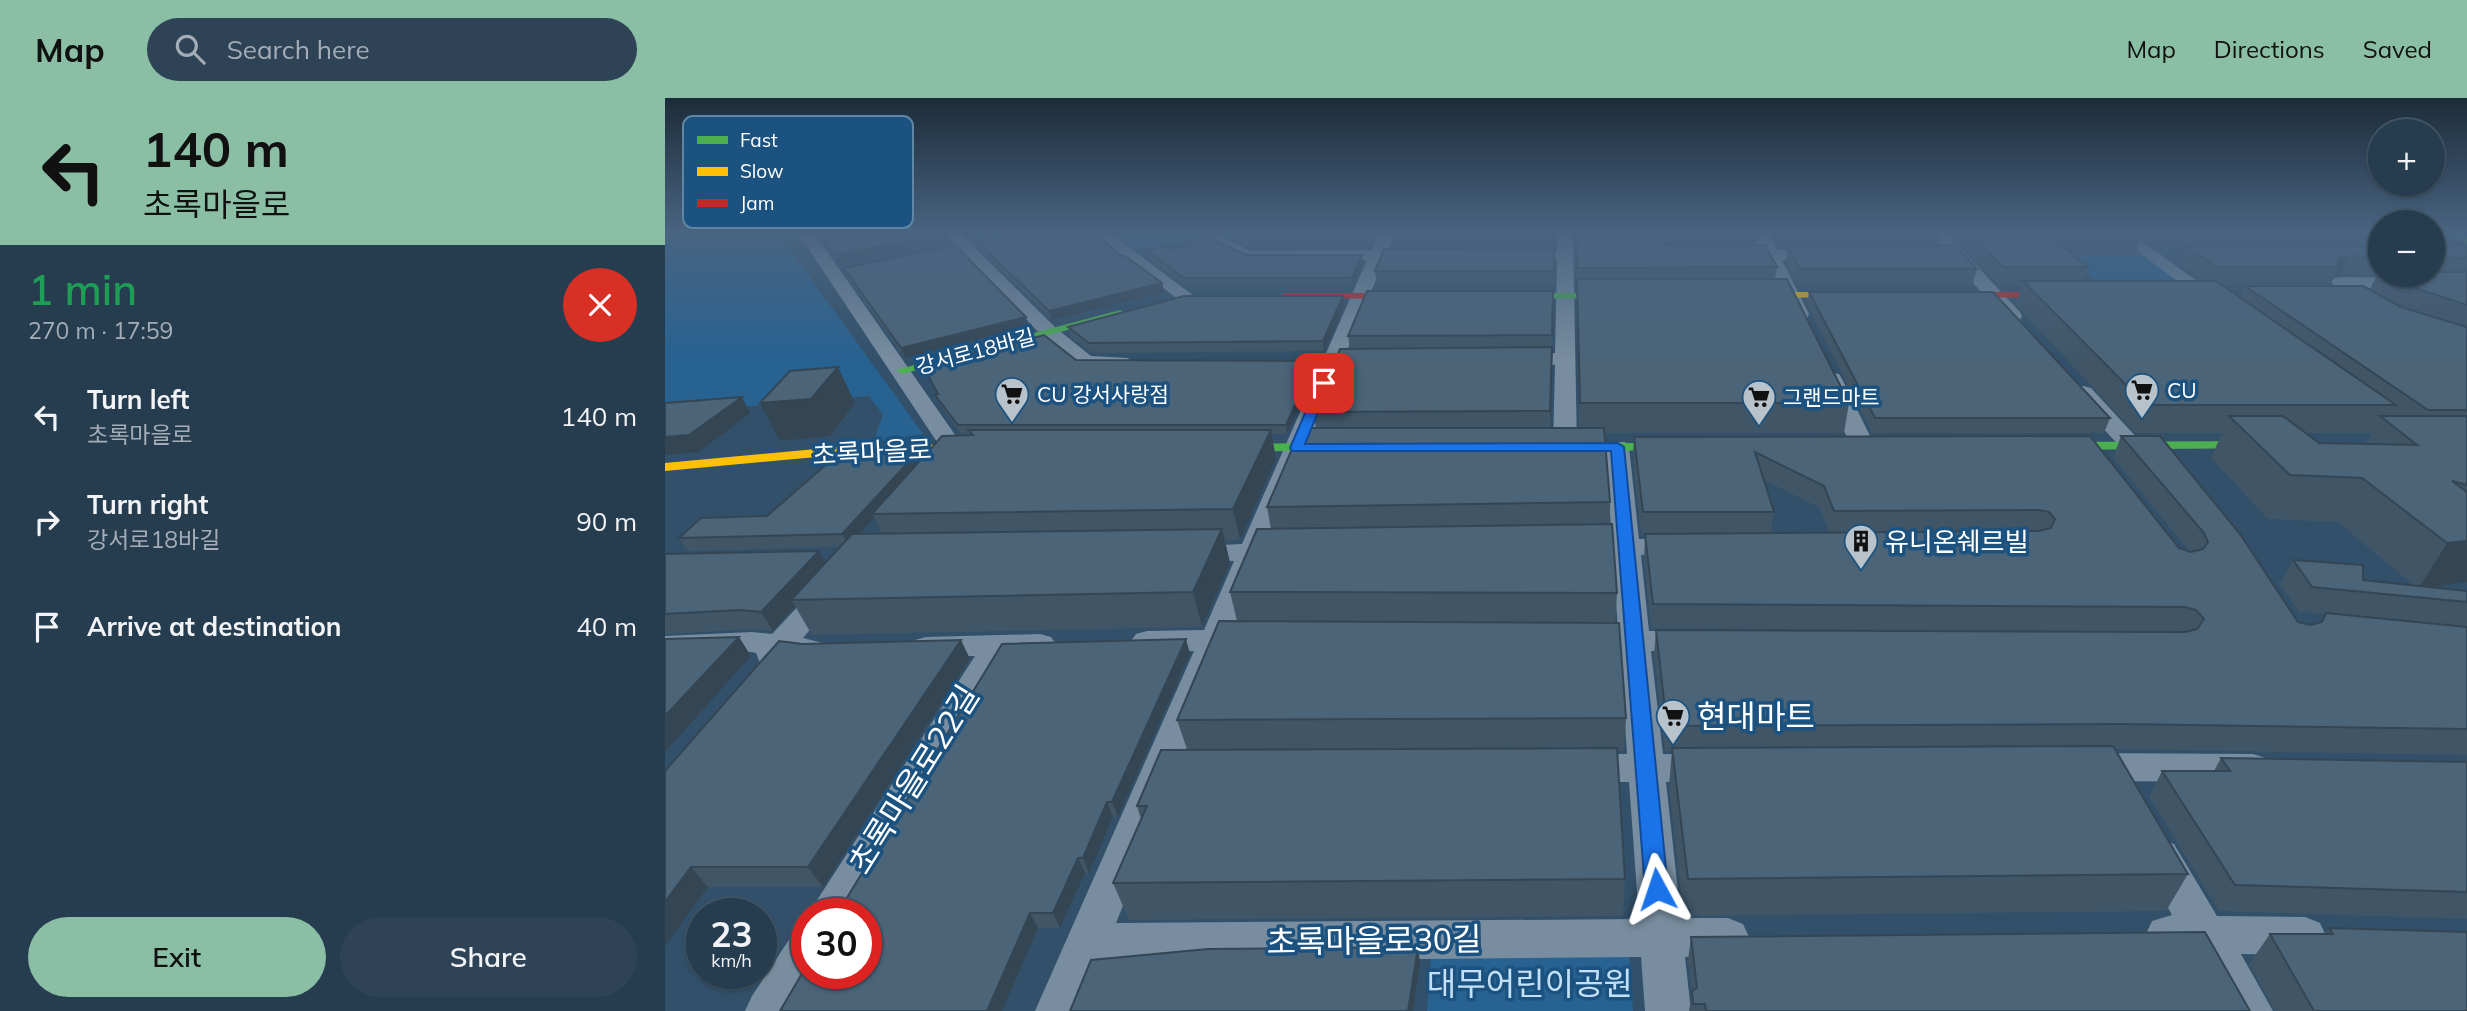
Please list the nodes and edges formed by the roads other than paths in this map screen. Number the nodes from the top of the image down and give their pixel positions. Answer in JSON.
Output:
{"nodes":[{"id":1,"x":833,"y":276,"type":"edge"},
{"id":2,"x":989,"y":276,"type":"edge"},
{"id":3,"x":1162,"y":276,"type":"edge"},
{"id":4,"x":1369,"y":276,"type":"edge"},
{"id":5,"x":1565,"y":276,"type":"edge"},
{"id":6,"x":1781,"y":276,"type":"edge"},
{"id":7,"x":1976,"y":276,"type":"edge"},
{"id":8,"x":2180,"y":276,"type":"edge"},
{"id":9,"x":2368,"y":282,"type":"edge"},
{"id":10,"x":1791,"y":295,"type":"junction"},
{"id":11,"x":1880,"y":295,"type":"edge"},
{"id":12,"x":1931,"y":295,"type":"edge"},
{"id":13,"x":1994,"y":295,"type":"junction"},
{"id":14,"x":2089,"y":295,"type":"edge"},
{"id":15,"x":2181,"y":295,"type":"edge"},
{"id":16,"x":2207,"y":295,"type":"junction"},
{"id":17,"x":2232,"y":295,"type":"edge"},
{"id":18,"x":2334,"y":295,"type":"edge"},
{"id":19,"x":1192,"y":296,"type":"joint"},
{"id":20,"x":1266,"y":296,"type":"edge"},
{"id":21,"x":1361,"y":296,"type":"junction"},
{"id":22,"x":1429,"y":296,"type":"edge"},
{"id":23,"x":1483,"y":296,"type":"edge"},
{"id":24,"x":1565,"y":296,"type":"junction"},
{"id":25,"x":1640,"y":296,"type":"edge"},
{"id":26,"x":1728,"y":296,"type":"edge"},
{"id":27,"x":2365,"y":298,"type":"joint"},
{"id":28,"x":1160,"y":303,"type":"edge"},
{"id":29,"x":1136,"y":309,"type":"edge"},
{"id":30,"x":2238,"y":317,"type":"edge"},
{"id":31,"x":1049,"y":332,"type":"junction"},
{"id":32,"x":1809,"y":333,"type":"edge"},
{"id":33,"x":2031,"y":335,"type":"edge"},
{"id":34,"x":1821,"y":358,"type":"edge"},
{"id":35,"x":1497,"y":359,"type":"edge"},
{"id":36,"x":1565,"y":359,"type":"junction"},
{"id":37,"x":1306,"y":361,"type":"edge"},
{"id":38,"x":1333,"y":361,"type":"junction"},
{"id":39,"x":1360,"y":361,"type":"edge"},
{"id":40,"x":1141,"y":362,"type":"edge"},
{"id":41,"x":902,"y":370,"type":"junction"},
{"id":42,"x":2068,"y":375,"type":"edge"},
{"id":43,"x":2286,"y":445,"type":"edge"},
{"id":44,"x":1863,"y":446,"type":"edge"},
{"id":45,"x":2024,"y":446,"type":"edge"},
{"id":46,"x":2088,"y":446,"type":"junction"},
{"id":47,"x":2145,"y":446,"type":"junction"},
{"id":48,"x":1364,"y":447,"type":"edge"},
{"id":49,"x":1538,"y":447,"type":"edge"},
{"id":50,"x":1565,"y":447,"type":"junction"},
{"id":51,"x":1618,"y":447,"type":"junction"},
{"id":52,"x":1704,"y":447,"type":"edge"},
{"id":53,"x":1200,"y":448,"type":"edge"},
{"id":54,"x":1297,"y":448,"type":"junction"},
{"id":55,"x":953,"y":449,"type":"junction"},
{"id":56,"x":994,"y":449,"type":"edge"},
{"id":57,"x":665,"y":467,"type":"edge"},
{"id":58,"x":2183,"y":470,"type":"edge"},
{"id":59,"x":2109,"y":473,"type":"edge"},
{"id":60,"x":919,"y":488,"type":"edge"},
{"id":61,"x":1703,"y":546,"type":"edge"},
{"id":62,"x":1626,"y":548,"type":"junction"},
{"id":63,"x":1557,"y":549,"type":"edge"},
{"id":64,"x":1252,"y":552,"type":"junction"},
{"id":65,"x":1308,"y":552,"type":"edge"},
{"id":66,"x":1171,"y":553,"type":"edge"},
{"id":67,"x":850,"y":567,"type":"edge"},
{"id":68,"x":1216,"y":640,"type":"junction"},
{"id":69,"x":1285,"y":640,"type":"edge"},
{"id":70,"x":1551,"y":641,"type":"edge"},
{"id":71,"x":1634,"y":641,"type":"junction"},
{"id":72,"x":1716,"y":641,"type":"edge"},
{"id":73,"x":1120,"y":642,"type":"edge"},
{"id":74,"x":1066,"y":643,"type":"edge"},
{"id":75,"x":998,"y":645,"type":"junction"},
{"id":76,"x":665,"y":646,"type":"edge"},
{"id":77,"x":779,"y":646,"type":"junction"},
{"id":78,"x":893,"y":648,"type":"edge"},
{"id":79,"x":840,"y":649,"type":"edge"},
{"id":80,"x":752,"y":678,"type":"edge"},
{"id":81,"x":2109,"y":766,"type":"junction"},
{"id":82,"x":2055,"y":767,"type":"edge"},
{"id":83,"x":1549,"y":768,"type":"edge"},
{"id":84,"x":1646,"y":768,"type":"junction"},
{"id":85,"x":1741,"y":768,"type":"edge"},
{"id":86,"x":1202,"y":769,"type":"edge"},
{"id":87,"x":2284,"y":769,"type":"edge"},
{"id":88,"x":1161,"y":770,"type":"junction"},
{"id":89,"x":839,"y":898,"type":"edge"},
{"id":90,"x":2204,"y":933,"type":"junction"},
{"id":91,"x":2134,"y":934,"type":"edge"},
{"id":92,"x":1772,"y":936,"type":"edge"},
{"id":93,"x":1661,"y":937,"type":"junction"},
{"id":94,"x":2342,"y":937,"type":"edge"},
{"id":95,"x":1087,"y":943,"type":"junction"},
{"id":96,"x":791,"y":974,"type":"edge"},
{"id":97,"x":768,"y":1011,"type":"edge"},
{"id":98,"x":1058,"y":1011,"type":"edge"},
{"id":99,"x":1668,"y":1011,"type":"edge"},
{"id":100,"x":2250,"y":1011,"type":"edge"}],
"edges":[{"from":1,"to":41,"type":"street"},
{"from":2,"to":31,"type":"street"},
{"from":3,"to":19,"type":"street"},
{"from":4,"to":21,"type":"street"},
{"from":5,"to":24,"type":"street"},
{"from":6,"to":10,"type":"street"},
{"from":7,"to":13,"type":"street"},
{"from":8,"to":16,"type":"street"},
{"from":9,"to":27,"type":"street"},
{"from":10,"to":11,"type":"street"},
{"from":10,"to":26,"type":"street"},
{"from":10,"to":32,"type":"street"},
{"from":12,"to":13,"type":"street"},
{"from":13,"to":14,"type":"street"},
{"from":13,"to":33,"type":"street"},
{"from":15,"to":16,"type":"street"},
{"from":16,"to":17,"type":"street"},
{"from":16,"to":30,"type":"street"},
{"from":18,"to":27,"type":"street"},
{"from":19,"to":28,"type":"street"},
{"from":20,"to":21,"type":"street"},
{"from":21,"to":22,"type":"street"},
{"from":21,"to":38,"type":"street"},
{"from":23,"to":24,"type":"street"},
{"from":24,"to":25,"type":"street"},
{"from":24,"to":36,"type":"street"},
{"from":29,"to":31,"type":"street","name":"강서로18바길"},
{"from":31,"to":40,"type":"street","name":"강서로18바길"},
{"from":31,"to":41,"type":"street","name":"강서로18바길"},
{"from":34,"to":44,"type":"street"},
{"from":35,"to":36,"type":"street"},
{"from":36,"to":50,"type":"street"},
{"from":37,"to":38,"type":"street"},
{"from":38,"to":39,"type":"street"},
{"from":38,"to":54,"type":"street"},
{"from":41,"to":55,"type":"street"},
{"from":42,"to":47,"type":"street"},
{"from":43,"to":47,"type":"street"},
{"from":45,"to":46,"type":"street"},
{"from":46,"to":47,"type":"street"},
{"from":46,"to":59,"type":"street"},
{"from":47,"to":58,"type":"street"},
{"from":48,"to":54,"type":"street"},
{"from":49,"to":50,"type":"street"},
{"from":50,"to":51,"type":"street"},
{"from":51,"to":52,"type":"street"},
{"from":51,"to":62,"type":"street"},
{"from":53,"to":54,"type":"street"},
{"from":54,"to":64,"type":"street"},
{"from":55,"to":56,"type":"street","name":"초록마을로"},
{"from":55,"to":57,"type":"street","name":"초록마을로"},
{"from":55,"to":60,"type":"street"},
{"from":61,"to":62,"type":"street"},
{"from":62,"to":63,"type":"street"},
{"from":62,"to":71,"type":"street"},
{"from":64,"to":65,"type":"street"},
{"from":64,"to":66,"type":"street"},
{"from":64,"to":68,"type":"street"},
{"from":67,"to":77,"type":"street"},
{"from":68,"to":69,"type":"street"},
{"from":68,"to":73,"type":"street"},
{"from":68,"to":88,"type":"street"},
{"from":70,"to":71,"type":"street"},
{"from":71,"to":72,"type":"street"},
{"from":71,"to":84,"type":"street"},
{"from":74,"to":75,"type":"street"},
{"from":75,"to":78,"type":"street"},
{"from":75,"to":89,"type":"street","name":"초록마을로22길"},
{"from":76,"to":77,"type":"street"},
{"from":77,"to":79,"type":"street"},
{"from":77,"to":80,"type":"street"},
{"from":81,"to":82,"type":"street"},
{"from":81,"to":87,"type":"street"},
{"from":81,"to":90,"type":"street"},
{"from":83,"to":84,"type":"street"},
{"from":84,"to":85,"type":"street"},
{"from":84,"to":93,"type":"street"},
{"from":86,"to":88,"type":"street"},
{"from":88,"to":95,"type":"street"},
{"from":90,"to":91,"type":"street"},
{"from":90,"to":94,"type":"street"},
{"from":90,"to":100,"type":"street"},
{"from":92,"to":93,"type":"street","name":"초록마을로30길"},
{"from":93,"to":95,"type":"street","name":"초록마을로30길"},
{"from":93,"to":99,"type":"street"},
{"from":95,"to":98,"type":"street"},
{"from":96,"to":97,"type":"street"}]}
